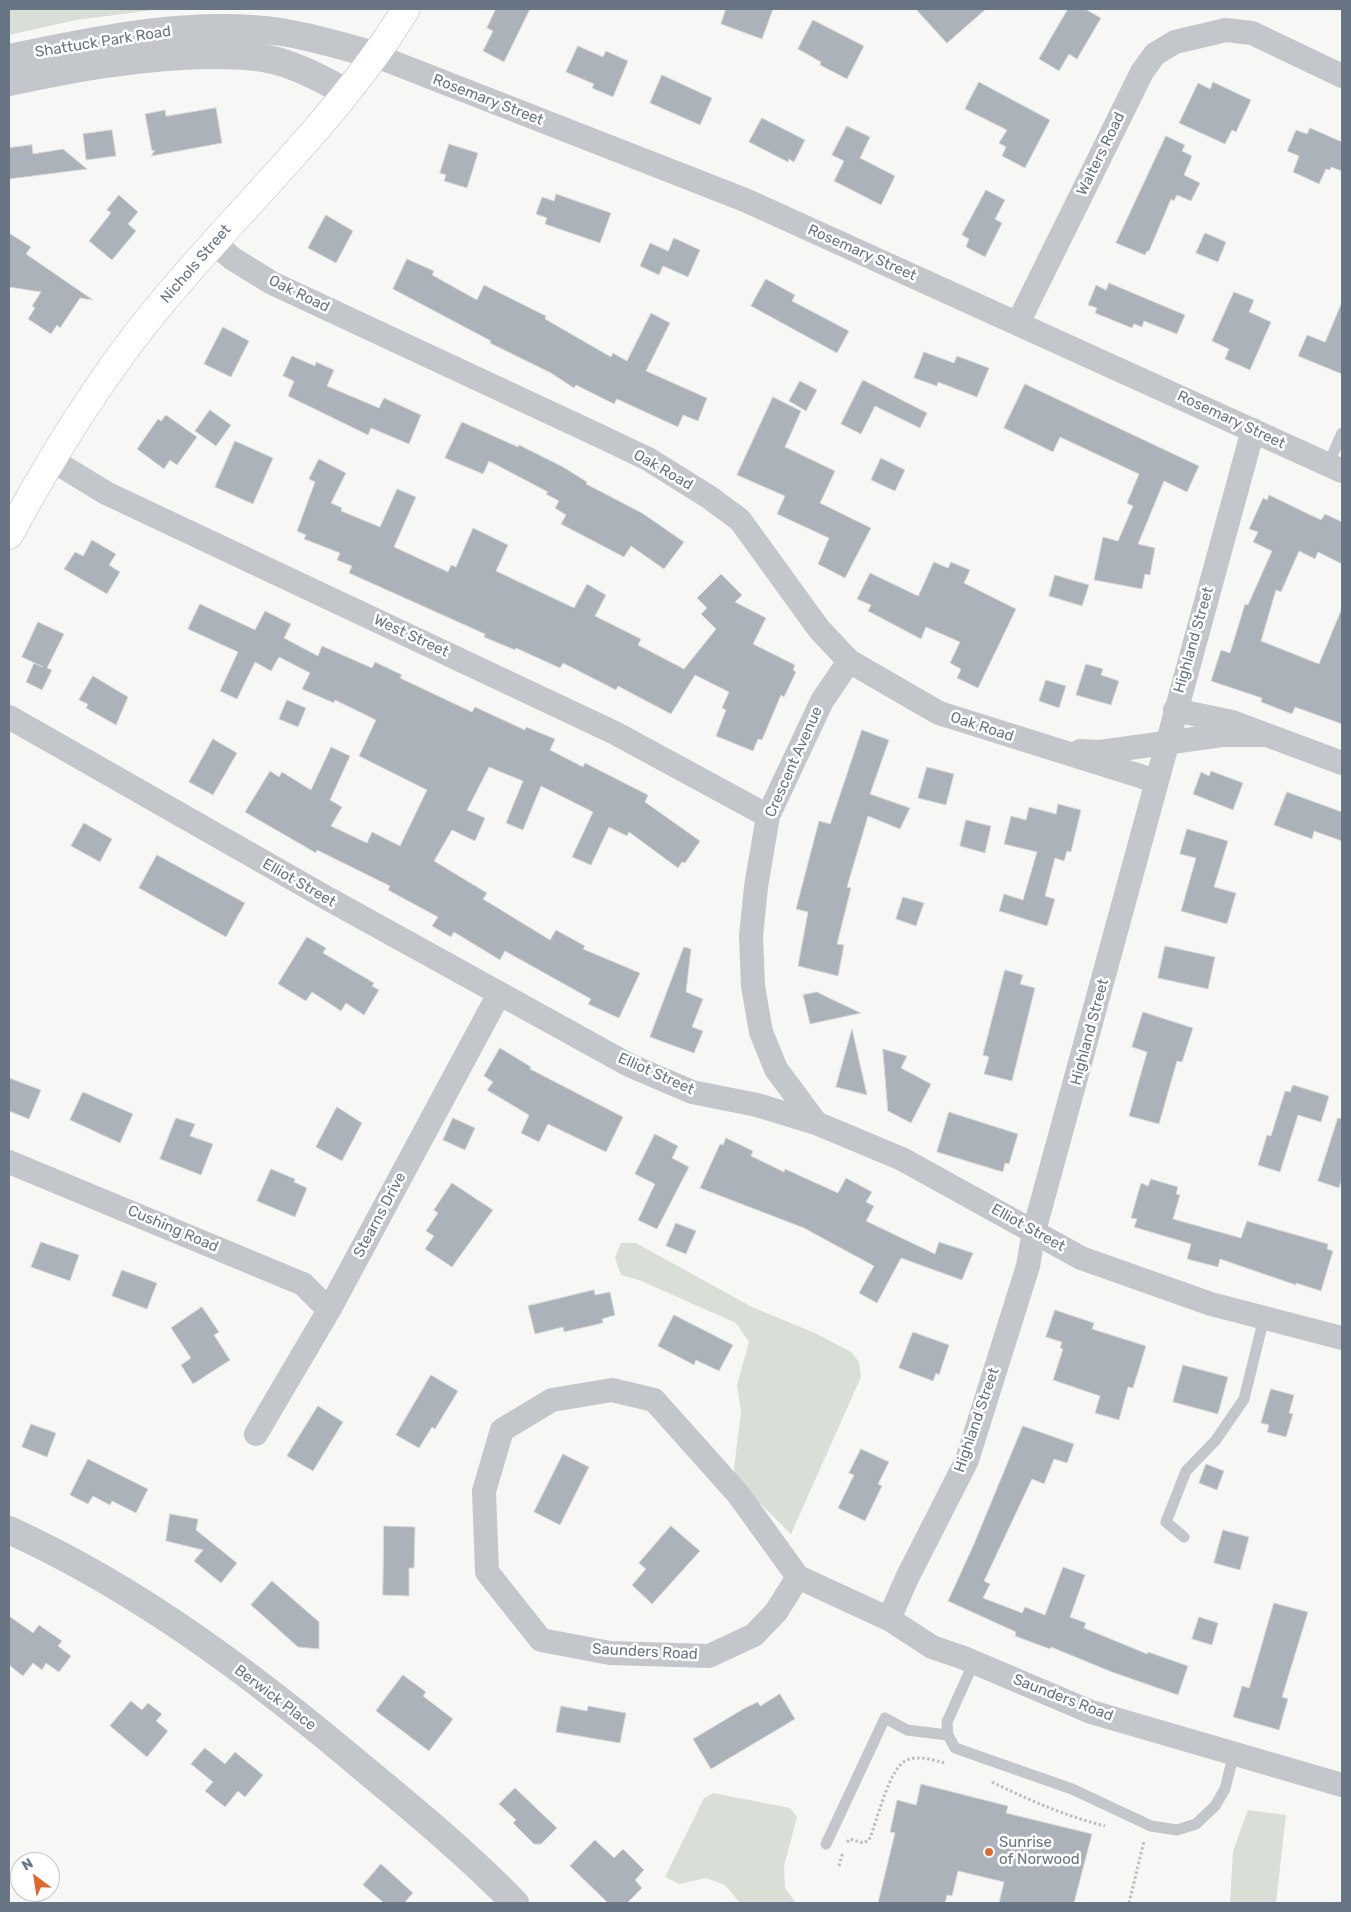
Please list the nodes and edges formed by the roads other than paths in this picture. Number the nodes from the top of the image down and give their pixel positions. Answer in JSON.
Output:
{"nodes":[{"id":1,"x":406,"y":9,"type":"edge"},
{"id":2,"x":374,"y":55,"type":"junction"},
{"id":3,"x":9,"y":58,"type":"edge"},
{"id":4,"x":39,"y":64,"type":"junction"},
{"id":5,"x":1342,"y":76,"type":"edge"},
{"id":6,"x":9,"y":82,"type":"edge"},
{"id":7,"x":346,"y":92,"type":"junction"},
{"id":8,"x":214,"y":242,"type":"junction"},
{"id":9,"x":1018,"y":323,"type":"junction"},
{"id":10,"x":1252,"y":430,"type":"junction"},
{"id":11,"x":1342,"y":434,"type":"edge"},
{"id":12,"x":52,"y":460,"type":"junction"},
{"id":13,"x":1335,"y":468,"type":"edge"},
{"id":14,"x":9,"y":535,"type":"edge"},
{"id":15,"x":849,"y":661,"type":"junction"},
{"id":16,"x":1175,"y":710,"type":"junction"},
{"id":17,"x":9,"y":717,"type":"edge"},
{"id":18,"x":1264,"y":735,"type":"junction"},
{"id":19,"x":1166,"y":742,"type":"junction"},
{"id":20,"x":1064,"y":751,"type":"junction"},
{"id":21,"x":1342,"y":763,"type":"edge"},
{"id":22,"x":1156,"y":781,"type":"junction"},
{"id":23,"x":768,"y":816,"type":"junction"},
{"id":24,"x":499,"y":994,"type":"junction"},
{"id":25,"x":816,"y":1123,"type":"junction"},
{"id":26,"x":9,"y":1162,"type":"edge"},
{"id":27,"x":1034,"y":1231,"type":"junction"},
{"id":28,"x":329,"y":1310,"type":"junction"},
{"id":29,"x":1264,"y":1318,"type":"junction"},
{"id":30,"x":1342,"y":1338,"type":"edge"},
{"id":31,"x":256,"y":1434,"type":"dead end"},
{"id":32,"x":9,"y":1530,"type":"edge"},
{"id":33,"x":1184,"y":1537,"type":"dead end"},
{"id":34,"x":798,"y":1577,"type":"junction"},
{"id":35,"x":889,"y":1619,"type":"junction"},
{"id":36,"x":974,"y":1662,"type":"junction"},
{"id":37,"x":948,"y":1734,"type":"junction"},
{"id":38,"x":1234,"y":1753,"type":"junction"},
{"id":39,"x":1342,"y":1785,"type":"edge"},
{"id":40,"x":826,"y":1844,"type":"dead end"},
{"id":41,"x":515,"y":1903,"type":"edge"}],
"edges":[{"from":1,"to":2,"type":"main road","name":"Nichols Street"},
{"from":2,"to":4,"type":"street","name":"Shattuck Park Road"},
{"from":2,"to":7,"type":"main road","name":"Nichols Street"},
{"from":2,"to":9,"type":"street","name":"Rosemary Street"},
{"from":3,"to":4,"type":"street","name":"Shattuck Park Road"},
{"from":4,"to":6,"type":"street","name":"Shattuck Park Road"},
{"from":4,"to":7,"type":"street","name":"Shattuck Park Road"},
{"from":5,"to":9,"type":"street","name":"Walters Road"},
{"from":7,"to":8,"type":"main road","name":"Nichols Street"},
{"from":8,"to":12,"type":"main road","name":"Nichols Street"},
{"from":8,"to":15,"type":"street","name":"Oak Road"},
{"from":9,"to":10,"type":"street","name":"Rosemary Street"},
{"from":10,"to":13,"type":"street","name":"Rosemary Street"},
{"from":10,"to":16,"type":"street","name":"Highland Street"},
{"from":11,"to":13,"type":"lane"},
{"from":12,"to":14,"type":"main road","name":"Nichols Street"},
{"from":12,"to":23,"type":"street","name":"West Street"},
{"from":15,"to":20,"type":"street","name":"Oak Road"},
{"from":15,"to":23,"type":"street","name":"Crescent Avenue"},
{"from":16,"to":18,"type":"street"},
{"from":16,"to":19,"type":"street","name":"Highland Street"},
{"from":17,"to":24,"type":"street","name":"Elliot Street"},
{"from":18,"to":19,"type":"street","name":"Oak Road"},
{"from":18,"to":21,"type":"street"},
{"from":19,"to":20,"type":"street","name":"Oak Road"},
{"from":19,"to":22,"type":"street","name":"Highland Street"},
{"from":20,"to":22,"type":"street","name":"Oak Road"},
{"from":22,"to":27,"type":"street","name":"Highland Street"},
{"from":23,"to":25,"type":"street","name":"Crescent Avenue"},
{"from":24,"to":25,"type":"street","name":"Elliot Street"},
{"from":24,"to":28,"type":"street","name":"Stearns Drive"},
{"from":25,"to":27,"type":"street","name":"Elliot Street"},
{"from":26,"to":28,"type":"street","name":"Cushing Road"},
{"from":27,"to":29,"type":"street","name":"Elliot Street"},
{"from":27,"to":35,"type":"street","name":"Highland Street"},
{"from":28,"to":31,"type":"street","name":"Stearns Drive"},
{"from":29,"to":30,"type":"street","name":"Elliot Street"},
{"from":29,"to":33,"type":"lane"},
{"from":32,"to":41,"type":"street","name":"Berwick Place"},
{"from":34,"to":34,"type":"street","name":"Saunders Road"},
{"from":34,"to":35,"type":"street","name":"Saunders Road"},
{"from":35,"to":36,"type":"street","name":"Saunders Road"},
{"from":36,"to":37,"type":"lane"},
{"from":36,"to":38,"type":"street","name":"Saunders Road"},
{"from":37,"to":38,"type":"lane"},
{"from":37,"to":40,"type":"lane"},
{"from":38,"to":39,"type":"street","name":"Saunders Road"}]}
